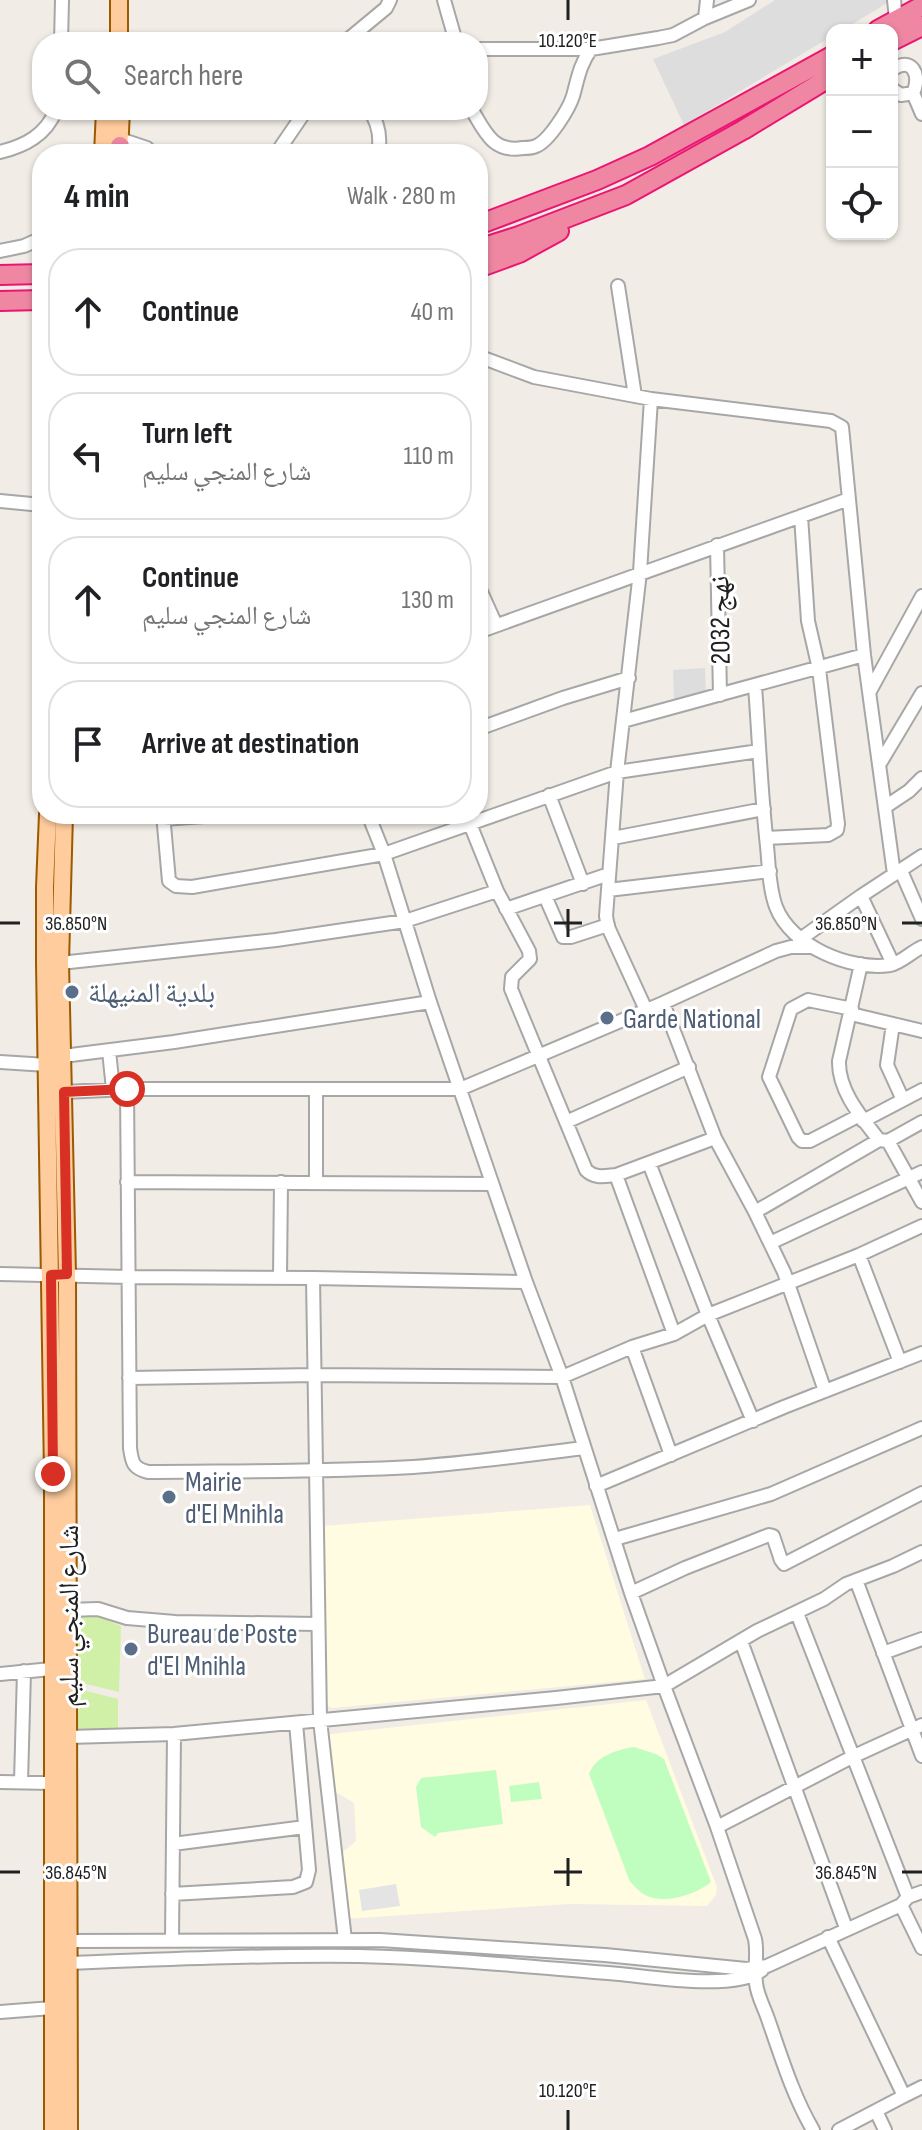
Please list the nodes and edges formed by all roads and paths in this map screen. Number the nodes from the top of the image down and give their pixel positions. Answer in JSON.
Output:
{"nodes":[{"id":1,"x":62,"y":0,"type":"edge"},
{"id":2,"x":119,"y":0,"type":"edge"},
{"id":3,"x":390,"y":0,"type":"edge"},
{"id":4,"x":444,"y":0,"type":"edge"},
{"id":5,"x":707,"y":0,"type":"edge"},
{"id":6,"x":749,"y":0,"type":"edge"},
{"id":7,"x":894,"y":0,"type":"edge"},
{"id":8,"x":922,"y":6,"type":"edge"},
{"id":9,"x":705,"y":18,"type":"junction"},
{"id":10,"x":896,"y":20,"type":"junction"},
{"id":11,"x":889,"y":24,"type":"edge"},
{"id":12,"x":922,"y":26,"type":"edge"},
{"id":13,"x":61,"y":32,"type":"edge"},
{"id":14,"x":117,"y":32,"type":"edge"},
{"id":15,"x":357,"y":32,"type":"edge"},
{"id":16,"x":453,"y":32,"type":"edge"},
{"id":17,"x":898,"y":38,"type":"edge"},
{"id":18,"x":488,"y":49,"type":"edge"},
{"id":19,"x":591,"y":49,"type":"junction"},
{"id":20,"x":826,"y":59,"type":"edge"},
{"id":21,"x":898,"y":66,"type":"edge"},
{"id":22,"x":920,"y":70,"type":"edge"},
{"id":23,"x":826,"y":80,"type":"edge"},
{"id":24,"x":898,"y":93,"type":"edge"},
{"id":25,"x":913,"y":93,"type":"junction"},
{"id":26,"x":922,"y":114,"type":"edge"},
{"id":27,"x":50,"y":120,"type":"edge"},
{"id":28,"x":108,"y":120,"type":"edge"},
{"id":29,"x":120,"y":120,"type":"edge"},
{"id":30,"x":299,"y":120,"type":"edge"},
{"id":31,"x":376,"y":120,"type":"edge"},
{"id":32,"x":478,"y":120,"type":"edge"},
{"id":33,"x":115,"y":144,"type":"edge"},
{"id":34,"x":118,"y":144,"type":"edge"},
{"id":35,"x":283,"y":144,"type":"edge"},
{"id":36,"x":378,"y":144,"type":"edge"},
{"id":37,"x":0,"y":152,"type":"edge"},
{"id":38,"x":597,"y":180,"type":"junction"},
{"id":39,"x":626,"y":195,"type":"junction"},
{"id":40,"x":488,"y":210,"type":"edge"},
{"id":41,"x":488,"y":221,"type":"edge"},
{"id":42,"x":32,"y":242,"type":"edge"},
{"id":43,"x":488,"y":246,"type":"edge"},
{"id":44,"x":0,"y":251,"type":"edge"},
{"id":45,"x":488,"y":264,"type":"edge"},
{"id":46,"x":9,"y":274,"type":"edge"},
{"id":47,"x":32,"y":274,"type":"edge"},
{"id":48,"x":618,"y":286,"type":"dead end"},
{"id":49,"x":32,"y":300,"type":"edge"},
{"id":50,"x":9,"y":301,"type":"edge"},
{"id":51,"x":488,"y":360,"type":"edge"},
{"id":52,"x":635,"y":396,"type":"junction"},
{"id":53,"x":651,"y":399,"type":"junction"},
{"id":54,"x":849,"y":499,"type":"junction"},
{"id":55,"x":0,"y":501,"type":"edge"},
{"id":56,"x":32,"y":504,"type":"edge"},
{"id":57,"x":801,"y":516,"type":"junction"},
{"id":58,"x":717,"y":545,"type":"junction"},
{"id":59,"x":640,"y":572,"type":"junction"},
{"id":60,"x":921,"y":602,"type":"edge"},
{"id":61,"x":488,"y":607,"type":"edge"},
{"id":62,"x":496,"y":625,"type":"junction"},
{"id":63,"x":488,"y":628,"type":"edge"},
{"id":64,"x":864,"y":655,"type":"junction"},
{"id":65,"x":819,"y":669,"type":"junction"},
{"id":66,"x":629,"y":678,"type":"junction"},
{"id":67,"x":755,"y":686,"type":"junction"},
{"id":68,"x":869,"y":692,"type":"junction"},
{"id":69,"x":922,"y":693,"type":"edge"},
{"id":70,"x":720,"y":695,"type":"junction"},
{"id":71,"x":623,"y":721,"type":"junction"},
{"id":72,"x":488,"y":725,"type":"edge"},
{"id":73,"x":759,"y":751,"type":"junction"},
{"id":74,"x":879,"y":765,"type":"junction"},
{"id":75,"x":617,"y":772,"type":"junction"},
{"id":76,"x":922,"y":778,"type":"edge"},
{"id":77,"x":549,"y":795,"type":"junction"},
{"id":78,"x":885,"y":807,"type":"junction"},
{"id":79,"x":764,"y":809,"type":"junction"},
{"id":80,"x":488,"y":812,"type":"edge"},
{"id":81,"x":48,"y":824,"type":"edge"},
{"id":82,"x":64,"y":824,"type":"edge"},
{"id":83,"x":164,"y":824,"type":"edge"},
{"id":84,"x":372,"y":824,"type":"edge"},
{"id":85,"x":454,"y":824,"type":"edge"},
{"id":86,"x":470,"y":824,"type":"edge"},
{"id":87,"x":613,"y":838,"type":"junction"},
{"id":88,"x":766,"y":838,"type":"junction"},
{"id":89,"x":384,"y":854,"type":"junction"},
{"id":90,"x":922,"y":856,"type":"edge"},
{"id":91,"x":770,"y":871,"type":"junction"},
{"id":92,"x":898,"y":872,"type":"junction"},
{"id":93,"x":609,"y":874,"type":"junction"},
{"id":94,"x":583,"y":884,"type":"junction"},
{"id":95,"x":608,"y":890,"type":"junction"},
{"id":96,"x":497,"y":891,"type":"junction"},
{"id":97,"x":545,"y":896,"type":"junction"},
{"id":98,"x":861,"y":896,"type":"junction"},
{"id":99,"x":918,"y":897,"type":"edge"},
{"id":100,"x":506,"y":909,"type":"junction"},
{"id":101,"x":922,"y":919,"type":"edge"},
{"id":102,"x":405,"y":921,"type":"junction"},
{"id":103,"x":608,"y":925,"type":"junction"},
{"id":104,"x":799,"y":940,"type":"junction"},
{"id":105,"x":811,"y":947,"type":"junction"},
{"id":106,"x":922,"y":947,"type":"edge"},
{"id":107,"x":60,"y":963,"type":"junction"},
{"id":108,"x":861,"y":964,"type":"junction"},
{"id":109,"x":893,"y":964,"type":"junction"},
{"id":110,"x":430,"y":1002,"type":"junction"},
{"id":111,"x":663,"y":1003,"type":"junction"},
{"id":112,"x":646,"y":1010,"type":"junction"},
{"id":113,"x":851,"y":1011,"type":"junction"},
{"id":114,"x":893,"y":1024,"type":"junction"},
{"id":115,"x":922,"y":1031,"type":"edge"},
{"id":116,"x":109,"y":1051,"type":"junction"},
{"id":117,"x":539,"y":1055,"type":"junction"},
{"id":118,"x":63,"y":1056,"type":"junction"},
{"id":119,"x":0,"y":1062,"type":"edge"},
{"id":120,"x":47,"y":1065,"type":"junction"},
{"id":121,"x":689,"y":1067,"type":"junction"},
{"id":122,"x":120,"y":1089,"type":"junction"},
{"id":123,"x":316,"y":1089,"type":"junction"},
{"id":124,"x":460,"y":1089,"type":"junction"},
{"id":125,"x":922,"y":1090,"type":"edge"},
{"id":126,"x":64,"y":1092,"type":"junction"},
{"id":127,"x":903,"y":1100,"type":"junction"},
{"id":128,"x":861,"y":1118,"type":"junction"},
{"id":129,"x":566,"y":1122,"type":"junction"},
{"id":130,"x":922,"y":1122,"type":"edge"},
{"id":131,"x":715,"y":1138,"type":"junction"},
{"id":132,"x":884,"y":1141,"type":"junction"},
{"id":133,"x":649,"y":1163,"type":"junction"},
{"id":134,"x":922,"y":1172,"type":"edge"},
{"id":135,"x":616,"y":1175,"type":"junction"},
{"id":136,"x":909,"y":1178,"type":"junction"},
{"id":137,"x":127,"y":1182,"type":"junction"},
{"id":138,"x":281,"y":1182,"type":"junction"},
{"id":139,"x":316,"y":1182,"type":"junction"},
{"id":140,"x":492,"y":1184,"type":"junction"},
{"id":141,"x":922,"y":1202,"type":"edge"},
{"id":142,"x":755,"y":1212,"type":"junction"},
{"id":143,"x":922,"y":1226,"type":"edge"},
{"id":144,"x":770,"y":1243,"type":"junction"},
{"id":145,"x":859,"y":1255,"type":"junction"},
{"id":146,"x":0,"y":1274,"type":"edge"},
{"id":147,"x":59,"y":1274,"type":"junction"},
{"id":148,"x":129,"y":1277,"type":"junction"},
{"id":149,"x":280,"y":1277,"type":"junction"},
{"id":150,"x":313,"y":1278,"type":"junction"},
{"id":151,"x":526,"y":1282,"type":"junction"},
{"id":152,"x":787,"y":1283,"type":"junction"},
{"id":153,"x":708,"y":1315,"type":"junction"},
{"id":154,"x":674,"y":1334,"type":"junction"},
{"id":155,"x":632,"y":1347,"type":"junction"},
{"id":156,"x":922,"y":1353,"type":"edge"},
{"id":157,"x":900,"y":1362,"type":"junction"},
{"id":158,"x":315,"y":1375,"type":"junction"},
{"id":159,"x":562,"y":1377,"type":"junction"},
{"id":160,"x":129,"y":1378,"type":"junction"},
{"id":161,"x":825,"y":1391,"type":"junction"},
{"id":162,"x":753,"y":1421,"type":"junction"},
{"id":163,"x":922,"y":1428,"type":"edge"},
{"id":164,"x":584,"y":1448,"type":"junction"},
{"id":165,"x":671,"y":1455,"type":"junction"},
{"id":166,"x":316,"y":1470,"type":"junction"},
{"id":167,"x":596,"y":1486,"type":"junction"},
{"id":168,"x":922,"y":1493,"type":"edge"},
{"id":169,"x":615,"y":1539,"type":"junction"},
{"id":170,"x":922,"y":1552,"type":"edge"},
{"id":171,"x":856,"y":1580,"type":"junction"},
{"id":172,"x":631,"y":1593,"type":"junction"},
{"id":173,"x":68,"y":1610,"type":"junction"},
{"id":174,"x":797,"y":1613,"type":"junction"},
{"id":175,"x":317,"y":1624,"type":"junction"},
{"id":176,"x":922,"y":1640,"type":"edge"},
{"id":177,"x":741,"y":1641,"type":"junction"},
{"id":178,"x":883,"y":1653,"type":"junction"},
{"id":179,"x":61,"y":1668,"type":"junction"},
{"id":180,"x":24,"y":1671,"type":"junction"},
{"id":181,"x":0,"y":1674,"type":"edge"},
{"id":182,"x":664,"y":1686,"type":"junction"},
{"id":183,"x":320,"y":1720,"type":"junction"},
{"id":184,"x":296,"y":1723,"type":"junction"},
{"id":185,"x":917,"y":1727,"type":"edge"},
{"id":186,"x":174,"y":1734,"type":"junction"},
{"id":187,"x":68,"y":1737,"type":"junction"},
{"id":188,"x":922,"y":1756,"type":"edge"},
{"id":189,"x":852,"y":1757,"type":"junction"},
{"id":190,"x":0,"y":1782,"type":"edge"},
{"id":191,"x":21,"y":1782,"type":"junction"},
{"id":192,"x":52,"y":1783,"type":"junction"},
{"id":193,"x":796,"y":1787,"type":"junction"},
{"id":194,"x":305,"y":1827,"type":"junction"},
{"id":195,"x":717,"y":1827,"type":"junction"},
{"id":196,"x":173,"y":1844,"type":"junction"},
{"id":197,"x":922,"y":1892,"type":"edge"},
{"id":198,"x":172,"y":1894,"type":"junction"},
{"id":199,"x":904,"y":1901,"type":"junction"},
{"id":200,"x":846,"y":1928,"type":"junction"},
{"id":201,"x":828,"y":1937,"type":"junction"},
{"id":202,"x":172,"y":1939,"type":"junction"},
{"id":203,"x":345,"y":1940,"type":"junction"},
{"id":204,"x":68,"y":1941,"type":"junction"},
{"id":205,"x":433,"y":1942,"type":"junction"},
{"id":206,"x":922,"y":1948,"type":"edge"},
{"id":207,"x":433,"y":1959,"type":"junction"},
{"id":208,"x":69,"y":1963,"type":"junction"},
{"id":209,"x":760,"y":1969,"type":"junction"},
{"id":210,"x":52,"y":2008,"type":"junction"},
{"id":211,"x":0,"y":2012,"type":"edge"},
{"id":212,"x":922,"y":2087,"type":"edge"},
{"id":213,"x":904,"y":2096,"type":"junction"},
{"id":214,"x":876,"y":2111,"type":"junction"},
{"id":215,"x":53,"y":2130,"type":"edge"},
{"id":216,"x":69,"y":2130,"type":"edge"},
{"id":217,"x":813,"y":2130,"type":"edge"},
{"id":218,"x":839,"y":2130,"type":"edge"},
{"id":219,"x":885,"y":2130,"type":"edge"}],
"edges":[{"from":1,"to":13,"type":"street"},
{"from":2,"to":14,"type":"main road"},
{"from":3,"to":15,"type":"street"},
{"from":4,"to":16,"type":"street"},
{"from":5,"to":9,"type":"street"},
{"from":6,"to":9,"type":"street"},
{"from":7,"to":10,"type":"street"},
{"from":8,"to":10,"type":"highway"},
{"from":9,"to":19,"type":"street"},
{"from":10,"to":11,"type":"highway"},
{"from":12,"to":17,"type":"highway"},
{"from":18,"to":19,"type":"street"},
{"from":19,"to":32,"type":"street"},
{"from":20,"to":38,"type":"highway"},
{"from":21,"to":22,"type":"street"},
{"from":22,"to":25,"type":"street"},
{"from":23,"to":39,"type":"highway"},
{"from":24,"to":25,"type":"street"},
{"from":25,"to":26,"type":"street"},
{"from":27,"to":37,"type":"street"},
{"from":28,"to":33,"type":"main road"},
{"from":29,"to":34,"type":"main road"},
{"from":30,"to":35,"type":"street"},
{"from":31,"to":36,"type":"street"},
{"from":38,"to":40,"type":"highway"},
{"from":38,"to":41,"type":"highway"},
{"from":39,"to":43,"type":"highway"},
{"from":39,"to":45,"type":"highway"},
{"from":42,"to":44,"type":"street"},
{"from":46,"to":47,"type":"highway"},
{"from":48,"to":52,"type":"street"},
{"from":49,"to":50,"type":"highway"},
{"from":51,"to":52,"type":"street"},
{"from":52,"to":53,"type":"street"},
{"from":53,"to":54,"type":"street"},
{"from":53,"to":59,"type":"street"},
{"from":54,"to":57,"type":"street"},
{"from":54,"to":64,"type":"street"},
{"from":55,"to":56,"type":"street"},
{"from":57,"to":58,"type":"street"},
{"from":57,"to":65,"type":"street"},
{"from":58,"to":59,"type":"street"},
{"from":58,"to":70,"type":"street","name":"نهج 2032"},
{"from":59,"to":62,"type":"street"},
{"from":59,"to":66,"type":"street"},
{"from":60,"to":68,"type":"street"},
{"from":61,"to":62,"type":"street"},
{"from":62,"to":63,"type":"street"},
{"from":64,"to":65,"type":"street"},
{"from":64,"to":68,"type":"street"},
{"from":65,"to":67,"type":"street"},
{"from":65,"to":88,"type":"street"},
{"from":66,"to":71,"type":"street"},
{"from":66,"to":72,"type":"street"},
{"from":67,"to":70,"type":"street"},
{"from":67,"to":73,"type":"street"},
{"from":68,"to":74,"type":"street"},
{"from":69,"to":74,"type":"street"},
{"from":70,"to":71,"type":"street"},
{"from":71,"to":75,"type":"street"},
{"from":73,"to":75,"type":"street"},
{"from":73,"to":79,"type":"street"},
{"from":74,"to":78,"type":"street"},
{"from":75,"to":77,"type":"street"},
{"from":75,"to":87,"type":"street"},
{"from":76,"to":78,"type":"street"},
{"from":77,"to":80,"type":"street"},
{"from":77,"to":94,"type":"street"},
{"from":78,"to":92,"type":"street"},
{"from":79,"to":87,"type":"street"},
{"from":79,"to":88,"type":"street"},
{"from":81,"to":120,"type":"main road","name":"شارع المنجي سليم"},
{"from":82,"to":107,"type":"main road","name":"شارع المنجي سليم"},
{"from":83,"to":89,"type":"street"},
{"from":84,"to":89,"type":"street"},
{"from":85,"to":89,"type":"street"},
{"from":86,"to":96,"type":"street"},
{"from":87,"to":93,"type":"street"},
{"from":88,"to":91,"type":"street"},
{"from":89,"to":102,"type":"street"},
{"from":90,"to":92,"type":"street"},
{"from":91,"to":95,"type":"street"},
{"from":91,"to":104,"type":"street"},
{"from":92,"to":98,"type":"street"},
{"from":92,"to":99,"type":"street"},
{"from":93,"to":94,"type":"street"},
{"from":93,"to":95,"type":"street"},
{"from":94,"to":97,"type":"street"},
{"from":95,"to":103,"type":"street"},
{"from":96,"to":100,"type":"street"},
{"from":96,"to":102,"type":"street"},
{"from":97,"to":100,"type":"street"},
{"from":97,"to":103,"type":"street"},
{"from":98,"to":104,"type":"street"},
{"from":98,"to":109,"type":"street"},
{"from":99,"to":101,"type":"street"},
{"from":100,"to":117,"type":"street"},
{"from":102,"to":107,"type":"street"},
{"from":102,"to":110,"type":"street"},
{"from":103,"to":112,"type":"street"},
{"from":104,"to":105,"type":"street"},
{"from":105,"to":108,"type":"street"},
{"from":105,"to":111,"type":"street"},
{"from":106,"to":109,"type":"street"},
{"from":107,"to":118,"type":"main road","name":"شارع المنجي سليم"},
{"from":108,"to":109,"type":"street"},
{"from":108,"to":113,"type":"street"},
{"from":110,"to":116,"type":"street"},
{"from":110,"to":124,"type":"street"},
{"from":111,"to":112,"type":"street"},
{"from":111,"to":121,"type":"street"},
{"from":112,"to":117,"type":"street"},
{"from":113,"to":114,"type":"street"},
{"from":113,"to":128,"type":"street"},
{"from":113,"to":128,"type":"street"},
{"from":114,"to":115,"type":"street"},
{"from":114,"to":127,"type":"street"},
{"from":116,"to":118,"type":"street"},
{"from":116,"to":122,"type":"street"},
{"from":117,"to":124,"type":"street"},
{"from":117,"to":129,"type":"street"},
{"from":118,"to":126,"type":"main road","name":"شارع المنجي سليم"},
{"from":119,"to":120,"type":"street"},
{"from":120,"to":147,"type":"main road","name":"شارع المنجي سليم"},
{"from":121,"to":129,"type":"street"},
{"from":121,"to":131,"type":"street"},
{"from":122,"to":123,"type":"street"},
{"from":122,"to":126,"type":"street"},
{"from":122,"to":137,"type":"street"},
{"from":123,"to":124,"type":"street"},
{"from":123,"to":139,"type":"street"},
{"from":124,"to":140,"type":"street"},
{"from":125,"to":127,"type":"street"},
{"from":126,"to":147,"type":"main road","name":"شارع المنجي سليم"},
{"from":127,"to":128,"type":"street"},
{"from":128,"to":132,"type":"street"},
{"from":129,"to":135,"type":"street"},
{"from":130,"to":132,"type":"street"},
{"from":131,"to":133,"type":"street"},
{"from":131,"to":142,"type":"street"},
{"from":132,"to":136,"type":"street"},
{"from":132,"to":142,"type":"street"},
{"from":133,"to":135,"type":"street"},
{"from":133,"to":153,"type":"street"},
{"from":134,"to":136,"type":"street"},
{"from":135,"to":154,"type":"street"},
{"from":136,"to":141,"type":"street"},
{"from":136,"to":144,"type":"street"},
{"from":137,"to":138,"type":"street"},
{"from":137,"to":148,"type":"street"},
{"from":138,"to":139,"type":"street"},
{"from":138,"to":149,"type":"street"},
{"from":139,"to":140,"type":"street"},
{"from":140,"to":151,"type":"street"},
{"from":142,"to":144,"type":"street"},
{"from":143,"to":145,"type":"street"},
{"from":144,"to":152,"type":"street"},
{"from":145,"to":152,"type":"street"},
{"from":145,"to":157,"type":"street"},
{"from":146,"to":147,"type":"street"},
{"from":147,"to":148,"type":"street"},
{"from":147,"to":173,"type":"main road","name":"شارع المنجي سليم"},
{"from":147,"to":179,"type":"main road","name":"شارع المنجي سليم"},
{"from":148,"to":149,"type":"street"},
{"from":148,"to":160,"type":"street"},
{"from":149,"to":150,"type":"street"},
{"from":150,"to":151,"type":"street"},
{"from":150,"to":158,"type":"street"},
{"from":151,"to":159,"type":"street"},
{"from":152,"to":153,"type":"street"},
{"from":152,"to":161,"type":"street"},
{"from":153,"to":154,"type":"street"},
{"from":153,"to":162,"type":"street"},
{"from":154,"to":155,"type":"street"},
{"from":155,"to":159,"type":"street"},
{"from":155,"to":165,"type":"street"},
{"from":156,"to":157,"type":"street"},
{"from":157,"to":161,"type":"street"},
{"from":158,"to":159,"type":"street"},
{"from":158,"to":160,"type":"street"},
{"from":158,"to":166,"type":"street"},
{"from":159,"to":164,"type":"street"},
{"from":160,"to":166,"type":"street"},
{"from":161,"to":162,"type":"street"},
{"from":162,"to":165,"type":"street"},
{"from":163,"to":169,"type":"street"},
{"from":164,"to":166,"type":"street"},
{"from":164,"to":167,"type":"street"},
{"from":165,"to":167,"type":"street"},
{"from":166,"to":175,"type":"street"},
{"from":167,"to":169,"type":"street"},
{"from":168,"to":172,"type":"street"},
{"from":169,"to":172,"type":"street"},
{"from":170,"to":171,"type":"street"},
{"from":171,"to":174,"type":"street"},
{"from":171,"to":178,"type":"street"},
{"from":172,"to":182,"type":"street"},
{"from":173,"to":175,"type":"street"},
{"from":173,"to":179,"type":"main road","name":"شارع المنجي سليم"},
{"from":174,"to":177,"type":"street"},
{"from":174,"to":189,"type":"street"},
{"from":175,"to":183,"type":"street"},
{"from":176,"to":178,"type":"street"},
{"from":177,"to":182,"type":"street"},
{"from":177,"to":193,"type":"street"},
{"from":178,"to":185,"type":"street"},
{"from":179,"to":180,"type":"street"},
{"from":179,"to":187,"type":"main road","name":"شارع المنجي سليم"},
{"from":179,"to":192,"type":"main road","name":"شارع المنجي سليم"},
{"from":180,"to":181,"type":"street"},
{"from":180,"to":191,"type":"street"},
{"from":182,"to":183,"type":"street"},
{"from":182,"to":195,"type":"street"},
{"from":183,"to":184,"type":"street"},
{"from":183,"to":203,"type":"street"},
{"from":184,"to":186,"type":"street"},
{"from":184,"to":194,"type":"street"},
{"from":185,"to":188,"type":"street"},
{"from":185,"to":189,"type":"street"},
{"from":186,"to":187,"type":"street"},
{"from":186,"to":196,"type":"street"},
{"from":187,"to":204,"type":"main road","name":"شارع المنجي سليم"},
{"from":189,"to":193,"type":"street"},
{"from":189,"to":199,"type":"street"},
{"from":190,"to":191,"type":"street"},
{"from":191,"to":192,"type":"street"},
{"from":192,"to":210,"type":"main road","name":"شارع المنجي سليم"},
{"from":193,"to":195,"type":"street"},
{"from":193,"to":200,"type":"street"},
{"from":194,"to":196,"type":"street"},
{"from":194,"to":198,"type":"street"},
{"from":195,"to":209,"type":"street"},
{"from":196,"to":198,"type":"street"},
{"from":197,"to":199,"type":"street"},
{"from":198,"to":202,"type":"street"},
{"from":199,"to":200,"type":"street"},
{"from":199,"to":206,"type":"street"},
{"from":200,"to":201,"type":"street"},
{"from":201,"to":209,"type":"street"},
{"from":201,"to":213,"type":"street"},
{"from":202,"to":203,"type":"street"},
{"from":202,"to":204,"type":"street"},
{"from":203,"to":205,"type":"street"},
{"from":204,"to":208,"type":"main road","name":"شارع المنجي سليم"},
{"from":205,"to":207,"type":"street"},
{"from":205,"to":209,"type":"street"},
{"from":207,"to":208,"type":"street"},
{"from":207,"to":209,"type":"street"},
{"from":208,"to":216,"type":"main road","name":"شارع المنجي سليم"},
{"from":209,"to":217,"type":"street"},
{"from":210,"to":211,"type":"street"},
{"from":210,"to":215,"type":"main road","name":"شارع المنجي سليم"},
{"from":212,"to":213,"type":"street"},
{"from":213,"to":214,"type":"street"},
{"from":214,"to":218,"type":"street"},
{"from":214,"to":219,"type":"street"}]}
